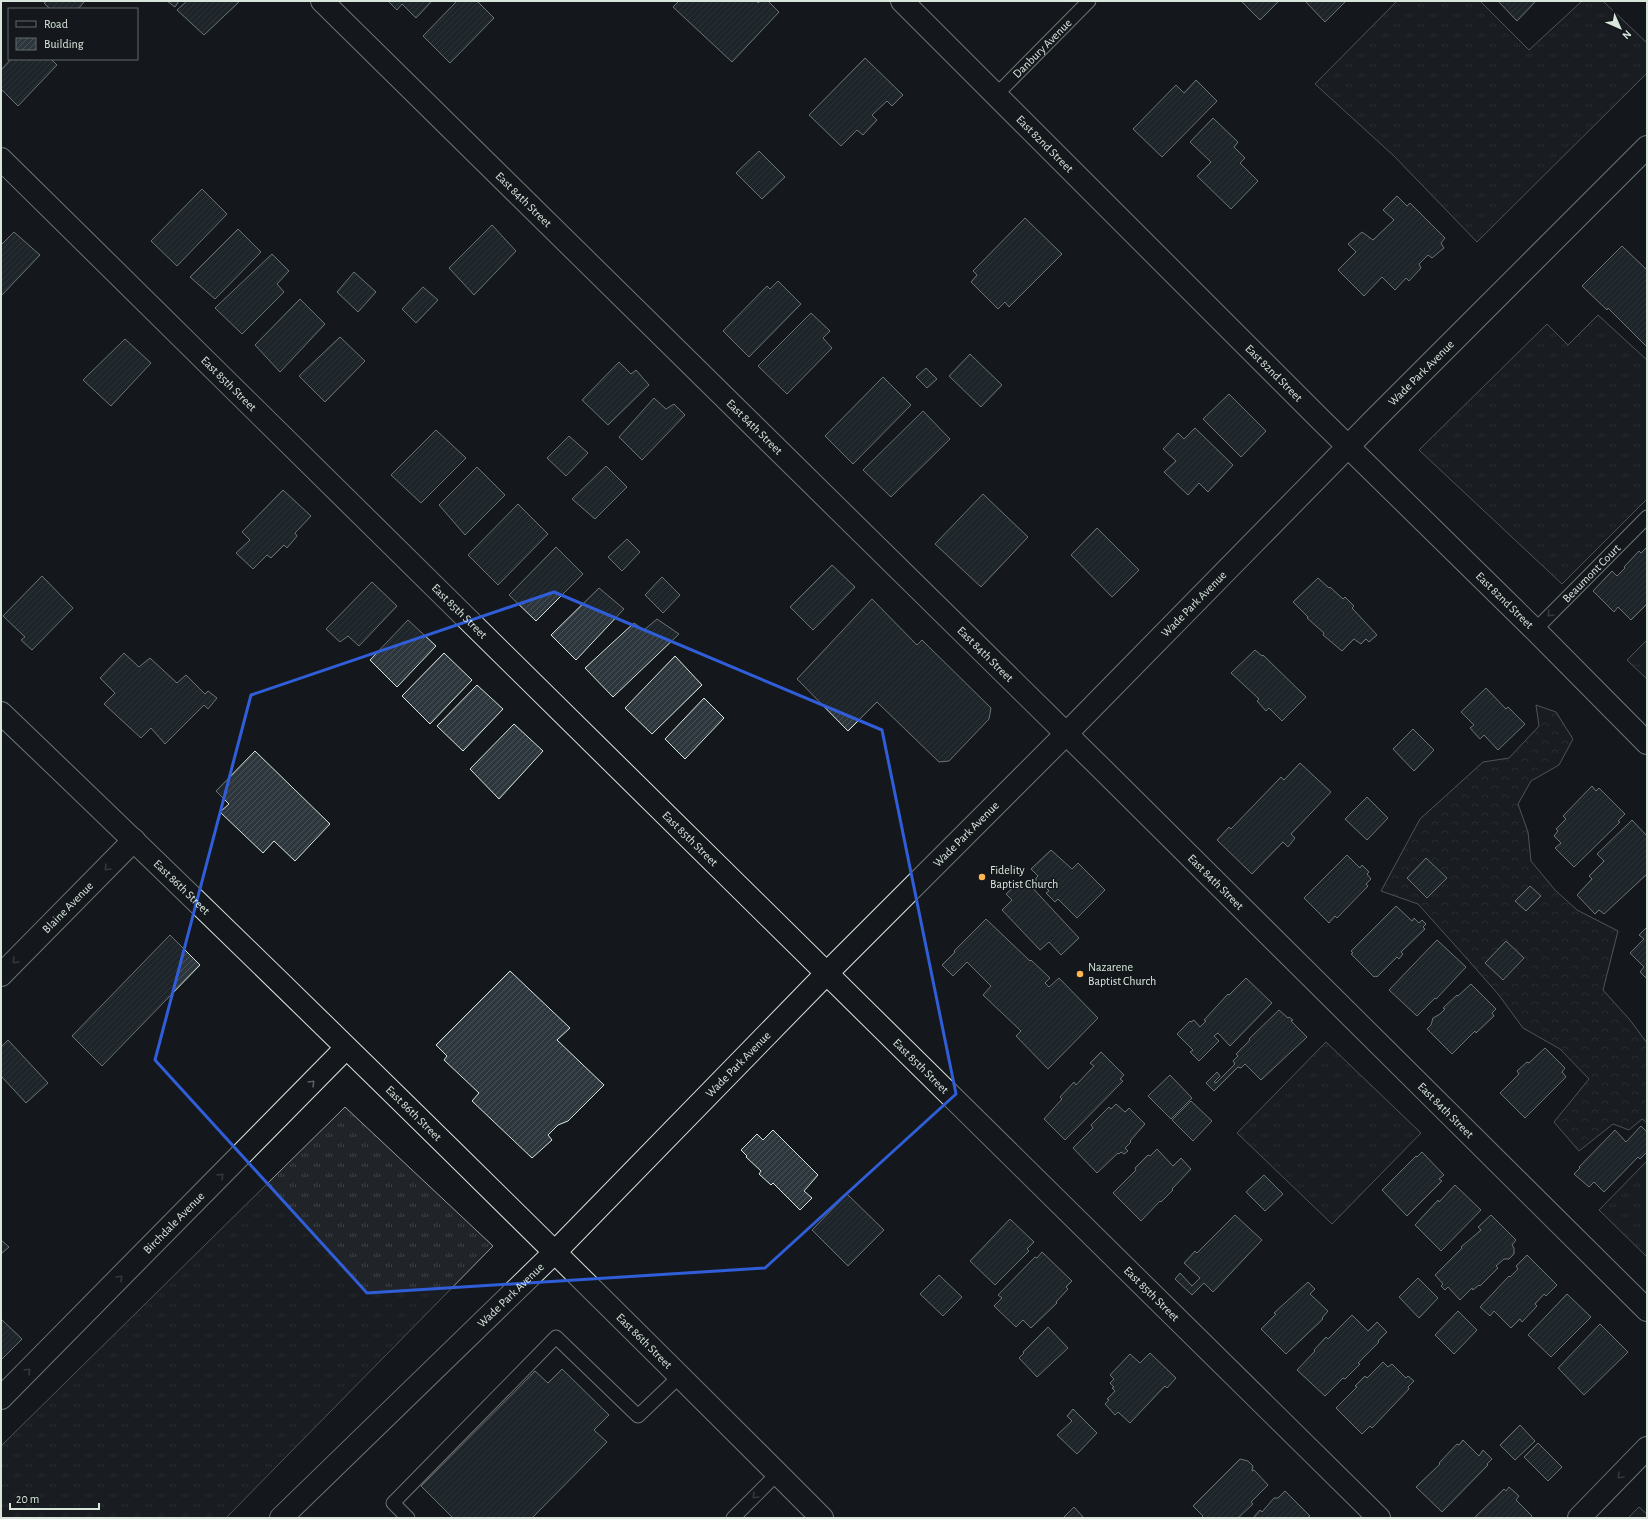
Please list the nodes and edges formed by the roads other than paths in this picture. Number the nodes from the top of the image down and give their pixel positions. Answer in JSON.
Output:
{"nodes":[{"id":1,"x":322,"y":1,"type":"edge"},
{"id":2,"x":902,"y":1,"type":"edge"},
{"id":3,"x":1089,"y":1,"type":"edge"},
{"id":4,"x":995,"y":96,"type":"junction"},
{"id":5,"x":1647,"y":147,"type":"edge"},
{"id":6,"x":1,"y":159,"type":"edge"},
{"id":7,"x":1348,"y":446,"type":"junction"},
{"id":8,"x":1647,"y":516,"type":"edge"},
{"id":9,"x":1535,"y":630,"type":"junction"},
{"id":10,"x":1,"y":713,"type":"edge"},
{"id":11,"x":1066,"y":734,"type":"junction"},
{"id":12,"x":1647,"y":743,"type":"edge"},
{"id":13,"x":134,"y":840,"type":"junction"},
{"id":14,"x":827,"y":973,"type":"junction"},
{"id":15,"x":1,"y":975,"type":"edge"},
{"id":16,"x":346,"y":1048,"type":"junction"},
{"id":17,"x":555,"y":1252,"type":"junction"},
{"id":18,"x":1647,"y":1310,"type":"edge"},
{"id":19,"x":680,"y":1376,"type":"junction"},
{"id":20,"x":1,"y":1398,"type":"edge"},
{"id":21,"x":1647,"y":1448,"type":"edge"},
{"id":22,"x":778,"y":1473,"type":"junction"},
{"id":23,"x":287,"y":1516,"type":"edge"},
{"id":24,"x":408,"y":1518,"type":"edge"},
{"id":25,"x":733,"y":1518,"type":"edge"},
{"id":26,"x":822,"y":1518,"type":"edge"},
{"id":27,"x":1379,"y":1518,"type":"edge"},
{"id":28,"x":1579,"y":1518,"type":"edge"}],
"edges":[{"from":1,"to":11,"type":"street","name":"East 84th Street"},
{"from":2,"to":4,"type":"street","name":"East 82nd Street"},
{"from":3,"to":4,"type":"lane","name":"Danbury Avenue"},
{"from":4,"to":7,"type":"street","name":"East 82nd Street"},
{"from":5,"to":7,"type":"street","name":"Wade Park Avenue"},
{"from":6,"to":14,"type":"street","name":"East 85th Street"},
{"from":7,"to":9,"type":"street","name":"East 82nd Street"},
{"from":7,"to":11,"type":"street","name":"Wade Park Avenue"},
{"from":8,"to":9,"type":"lane","name":"Beaumont Court","one_way":true},
{"from":9,"to":12,"type":"street","name":"East 82nd Street"},
{"from":10,"to":13,"type":"street","name":"East 86th Street"},
{"from":11,"to":14,"type":"street","name":"Wade Park Avenue"},
{"from":11,"to":18,"type":"street","name":"East 84th Street"},
{"from":13,"to":15,"type":"street","name":"Blaine Avenue","one_way":true},
{"from":13,"to":16,"type":"street","name":"East 86th Street"},
{"from":14,"to":17,"type":"street","name":"Wade Park Avenue"},
{"from":14,"to":27,"type":"street","name":"East 85th Street"},
{"from":16,"to":17,"type":"street","name":"East 86th Street"},
{"from":20,"to":16,"type":"street","name":"Birchdale Avenue","one_way":true},
{"from":17,"to":19,"type":"street","name":"East 86th Street"},
{"from":17,"to":23,"type":"street","name":"Wade Park Avenue"},
{"from":19,"to":22,"type":"street","name":"East 86th Street"},
{"from":19,"to":24,"type":"lane"},
{"from":21,"to":28,"type":"street","one_way":true},
{"from":22,"to":25,"type":"lane","one_way":true},
{"from":22,"to":26,"type":"street","name":"East 86th Street"}]}
